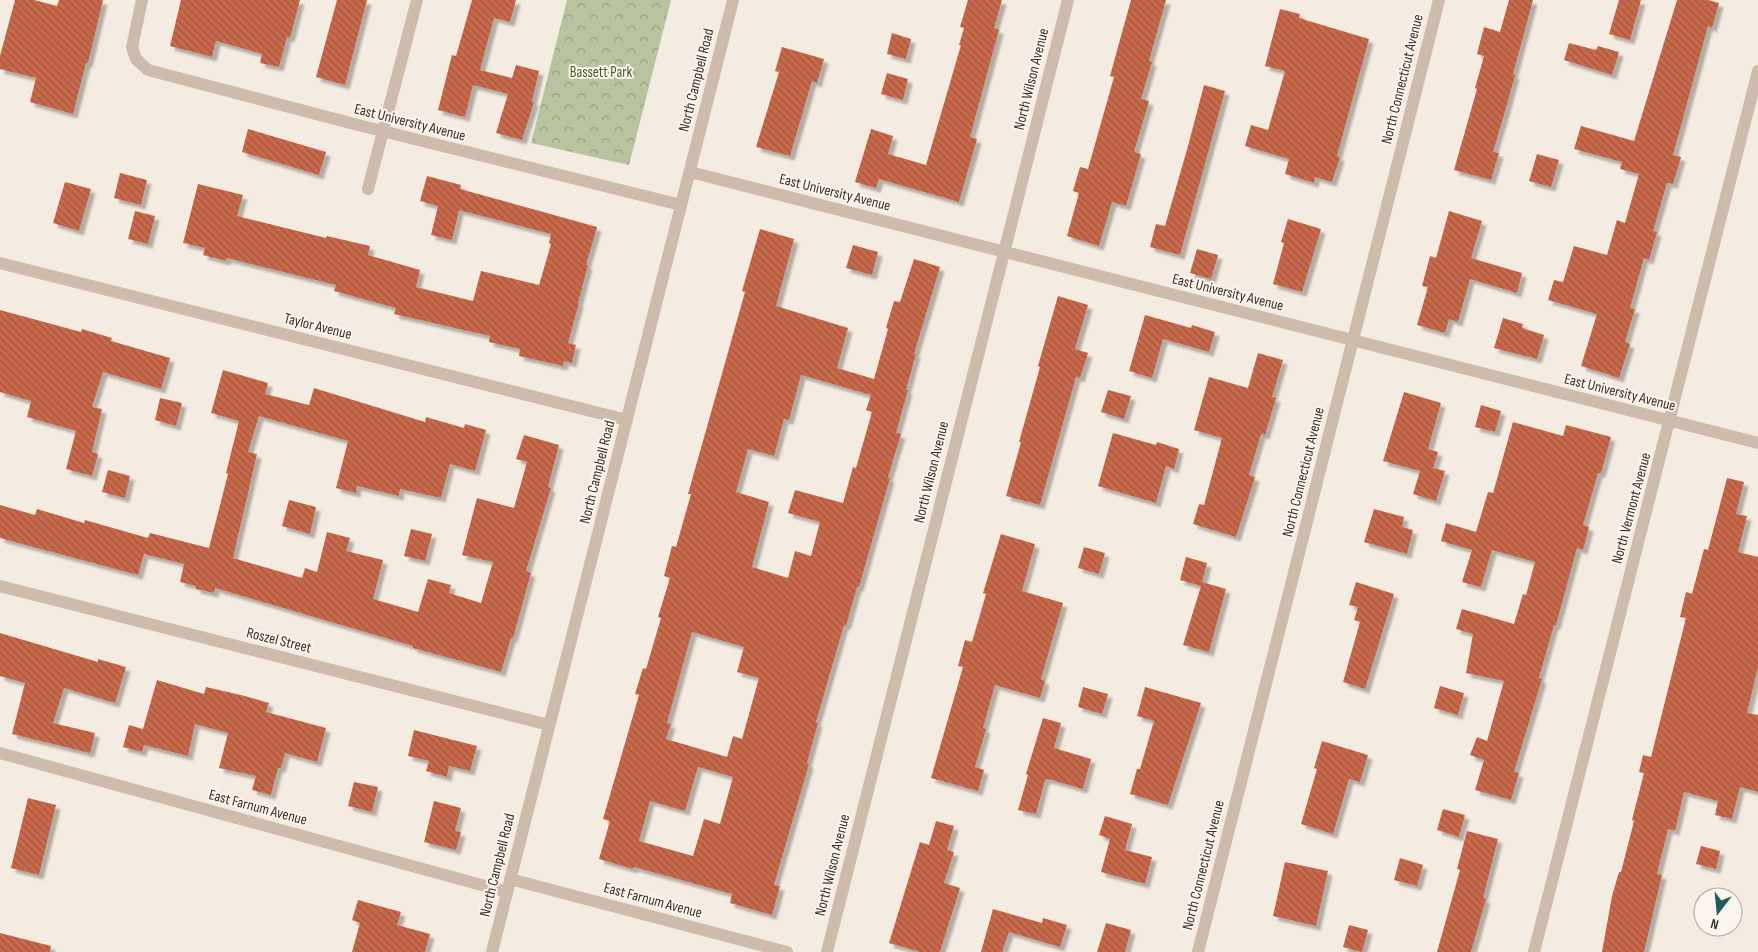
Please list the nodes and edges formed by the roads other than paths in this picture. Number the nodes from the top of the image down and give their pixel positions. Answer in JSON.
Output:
{"nodes":[{"id":1,"x":142,"y":0,"type":"edge"},
{"id":2,"x":416,"y":0,"type":"edge"},
{"id":3,"x":733,"y":0,"type":"edge"},
{"id":4,"x":1068,"y":0,"type":"edge"},
{"id":5,"x":1439,"y":0,"type":"edge"},
{"id":6,"x":1758,"y":71,"type":"edge"},
{"id":7,"x":384,"y":132,"type":"junction"},
{"id":8,"x":690,"y":172,"type":"junction"},
{"id":9,"x":368,"y":189,"type":"dead end"},
{"id":10,"x":681,"y":205,"type":"junction"},
{"id":11,"x":1004,"y":252,"type":"junction"},
{"id":12,"x":0,"y":263,"type":"edge"},
{"id":13,"x":1353,"y":341,"type":"junction"},
{"id":14,"x":627,"y":420,"type":"junction"},
{"id":15,"x":1670,"y":421,"type":"junction"},
{"id":16,"x":1758,"y":443,"type":"edge"},
{"id":17,"x":0,"y":586,"type":"edge"},
{"id":18,"x":549,"y":725,"type":"junction"},
{"id":19,"x":0,"y":753,"type":"edge"},
{"id":20,"x":509,"y":885,"type":"junction"},
{"id":21,"x":492,"y":952,"type":"edge"},
{"id":22,"x":787,"y":952,"type":"edge"},
{"id":23,"x":827,"y":952,"type":"edge"},
{"id":24,"x":1198,"y":952,"type":"edge"},
{"id":25,"x":1534,"y":952,"type":"edge"}],
"edges":[{"from":1,"to":7,"type":"street","name":"East University Avenue"},
{"from":2,"to":7,"type":"street"},
{"from":3,"to":8,"type":"street","name":"North Campbell Road"},
{"from":4,"to":11,"type":"street","name":"North Wilson Avenue"},
{"from":5,"to":13,"type":"street","name":"North Connecticut Avenue"},
{"from":6,"to":15,"type":"street","name":"North Vermont Avenue"},
{"from":7,"to":9,"type":"street"},
{"from":7,"to":10,"type":"street","name":"East University Avenue"},
{"from":8,"to":10,"type":"street","name":"North Campbell Road"},
{"from":8,"to":11,"type":"street","name":"East University Avenue"},
{"from":10,"to":14,"type":"street","name":"North Campbell Road"},
{"from":11,"to":13,"type":"street","name":"East University Avenue"},
{"from":11,"to":23,"type":"street","name":"North Wilson Avenue"},
{"from":12,"to":14,"type":"street","name":"Taylor Avenue"},
{"from":13,"to":15,"type":"street","name":"East University Avenue"},
{"from":13,"to":24,"type":"street","name":"North Connecticut Avenue"},
{"from":14,"to":18,"type":"street","name":"North Campbell Road"},
{"from":15,"to":16,"type":"street","name":"East University Avenue"},
{"from":15,"to":25,"type":"street","name":"North Vermont Avenue"},
{"from":17,"to":18,"type":"street","name":"Roszel Street"},
{"from":18,"to":20,"type":"street","name":"North Campbell Road"},
{"from":19,"to":20,"type":"street","name":"East Farnum Avenue"},
{"from":20,"to":21,"type":"street","name":"North Campbell Road"},
{"from":20,"to":22,"type":"street","name":"East Farnum Avenue"}]}
